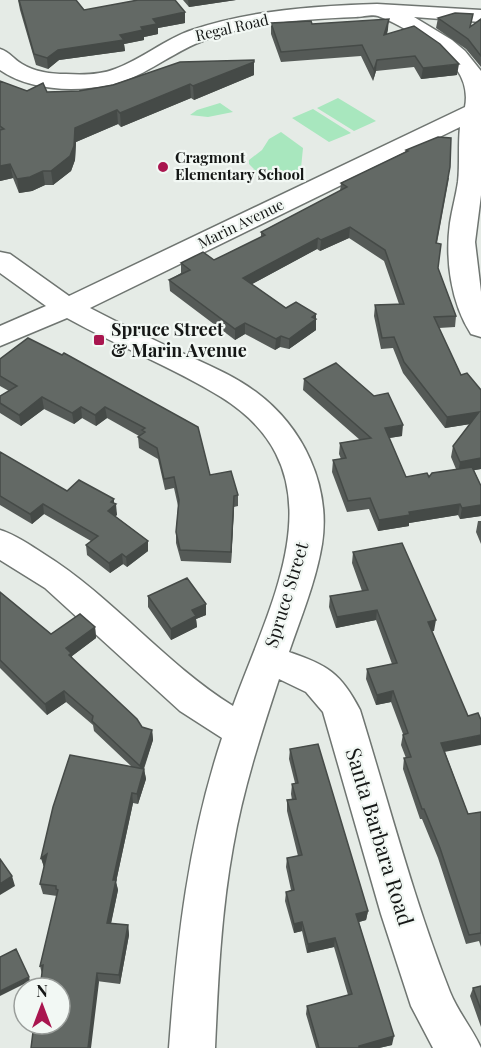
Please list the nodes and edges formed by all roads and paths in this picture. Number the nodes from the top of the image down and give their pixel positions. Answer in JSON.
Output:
{"nodes":[{"id":1,"x":314,"y":0,"type":"edge"},
{"id":2,"x":372,"y":11,"type":"junction"},
{"id":3,"x":481,"y":16,"type":"edge"},
{"id":4,"x":0,"y":56,"type":"edge"},
{"id":5,"x":478,"y":109,"type":"edge"},
{"id":6,"x":0,"y":260,"type":"edge"},
{"id":7,"x":69,"y":306,"type":"junction"},
{"id":8,"x":481,"y":328,"type":"edge"},
{"id":9,"x":0,"y":337,"type":"edge"},
{"id":10,"x":0,"y":543,"type":"edge"},
{"id":11,"x":268,"y":660,"type":"junction"},
{"id":12,"x":244,"y":732,"type":"junction"},
{"id":13,"x":192,"y":1048,"type":"edge"},
{"id":14,"x":458,"y":1048,"type":"edge"}],
"edges":[{"from":1,"to":2,"type":"street"},
{"from":2,"to":3,"type":"street","name":"Regal Road"},
{"from":2,"to":4,"type":"street","name":"Regal Road"},
{"from":2,"to":5,"type":"street"},
{"from":5,"to":7,"type":"street","name":"Marin Avenue"},
{"from":5,"to":8,"type":"street"},
{"from":6,"to":7,"type":"street","name":"Spruce Street"},
{"from":7,"to":9,"type":"street","name":"Marin Avenue"},
{"from":7,"to":11,"type":"street","name":"Spruce Street"},
{"from":10,"to":12,"type":"street"},
{"from":11,"to":12,"type":"street","name":"Spruce Street"},
{"from":11,"to":14,"type":"street","name":"Santa Barbara Road"},
{"from":12,"to":13,"type":"street","name":"Spruce Street"}]}
